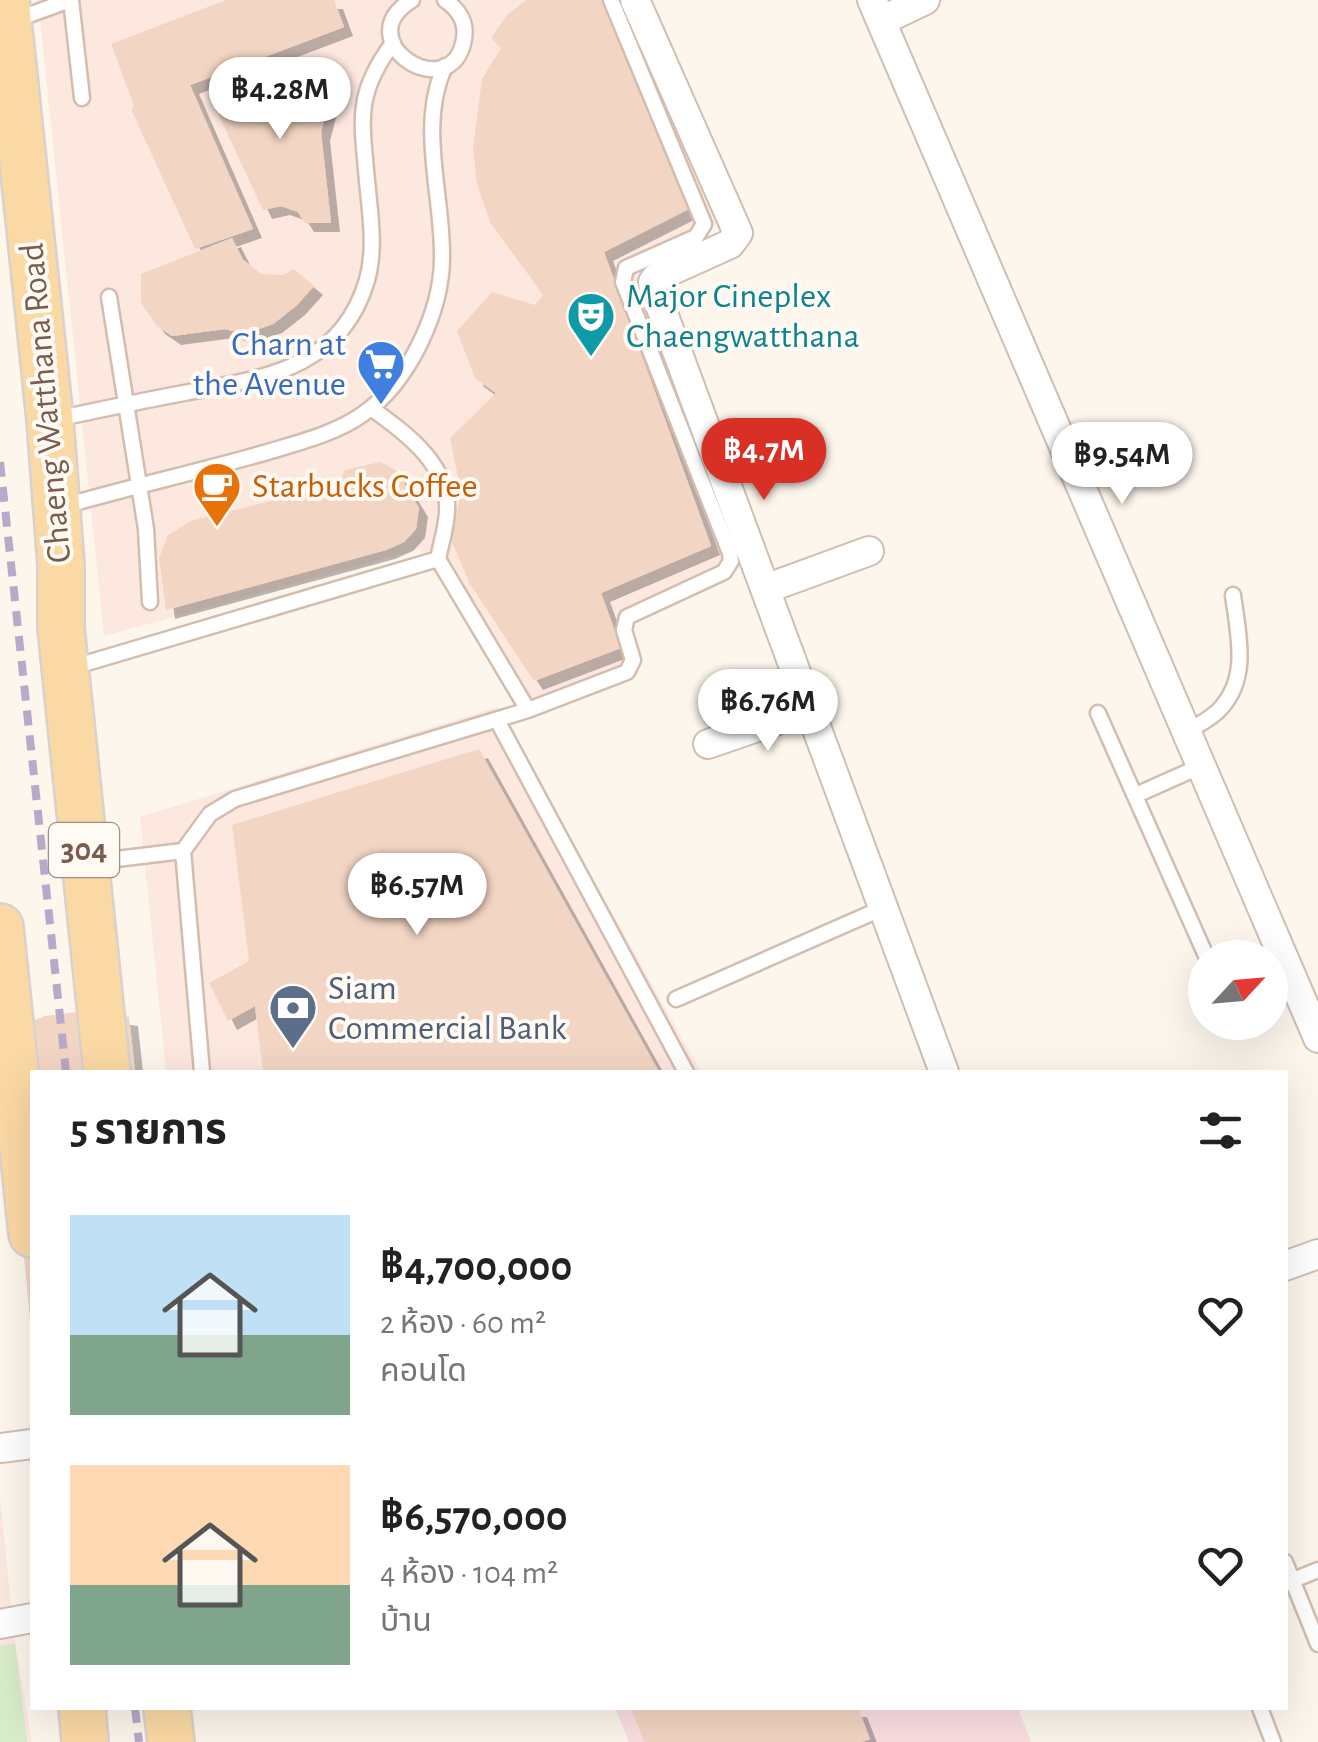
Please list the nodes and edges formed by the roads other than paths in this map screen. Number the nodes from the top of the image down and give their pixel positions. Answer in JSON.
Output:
{"nodes":[{"id":1,"x":70,"y":0,"type":"edge"},
{"id":2,"x":412,"y":0,"type":"edge"},
{"id":3,"x":611,"y":0,"type":"edge"},
{"id":4,"x":635,"y":0,"type":"edge"},
{"id":5,"x":925,"y":0,"type":"edge"},
{"id":6,"x":449,"y":1,"type":"edge"},
{"id":7,"x":396,"y":5,"type":"edge"},
{"id":8,"x":877,"y":10,"type":"edge"},
{"id":9,"x":8,"y":11,"type":"edge"},
{"id":10,"x":393,"y":43,"type":"junction"},
{"id":11,"x":444,"y":66,"type":"junction"},
{"id":12,"x":82,"y":98,"type":"dead end"},
{"id":13,"x":0,"y":228,"type":"edge"},
{"id":14,"x":109,"y":297,"type":"dead end"},
{"id":15,"x":126,"y":404,"type":"junction"},
{"id":16,"x":370,"y":408,"type":"junction"},
{"id":17,"x":50,"y":420,"type":"junction"},
{"id":18,"x":140,"y":485,"type":"junction"},
{"id":19,"x":58,"y":507,"type":"junction"},
{"id":20,"x":869,"y":552,"type":"dead end"},
{"id":21,"x":438,"y":559,"type":"junction"},
{"id":22,"x":765,"y":589,"type":"junction"},
{"id":23,"x":1233,"y":595,"type":"dead end"},
{"id":24,"x":150,"y":602,"type":"dead end"},
{"id":25,"x":63,"y":649,"type":"junction"},
{"id":26,"x":810,"y":709,"type":"junction"},
{"id":27,"x":528,"y":710,"type":"junction"},
{"id":28,"x":1098,"y":713,"type":"dead end"},
{"id":29,"x":497,"y":720,"type":"junction"},
{"id":30,"x":1187,"y":732,"type":"junction"},
{"id":31,"x":708,"y":744,"type":"dead end"},
{"id":32,"x":1202,"y":766,"type":"junction"},
{"id":33,"x":1136,"y":795,"type":"junction"},
{"id":34,"x":183,"y":851,"type":"junction"},
{"id":35,"x":86,"y":863,"type":"junction"},
{"id":36,"x":883,"y":908,"type":"junction"},
{"id":37,"x":0,"y":927,"type":"edge"},
{"id":38,"x":1199,"y":940,"type":"edge"},
{"id":39,"x":676,"y":999,"type":"dead end"},
{"id":40,"x":1318,"y":1038,"type":"edge"},
{"id":41,"x":6,"y":1055,"type":"edge"},
{"id":42,"x":107,"y":1070,"type":"edge"},
{"id":43,"x":202,"y":1070,"type":"edge"},
{"id":44,"x":685,"y":1070,"type":"edge"},
{"id":45,"x":943,"y":1070,"type":"edge"},
{"id":46,"x":30,"y":1220,"type":"edge"},
{"id":47,"x":1318,"y":1254,"type":"edge"},
{"id":48,"x":1288,"y":1265,"type":"edge"},
{"id":49,"x":30,"y":1444,"type":"edge"},
{"id":50,"x":0,"y":1448,"type":"edge"},
{"id":51,"x":1318,"y":1570,"type":"edge"},
{"id":52,"x":1288,"y":1582,"type":"edge"},
{"id":53,"x":30,"y":1618,"type":"edge"},
{"id":54,"x":0,"y":1624,"type":"edge"},
{"id":55,"x":1318,"y":1644,"type":"edge"},
{"id":56,"x":82,"y":1710,"type":"edge"},
{"id":57,"x":168,"y":1710,"type":"edge"},
{"id":58,"x":1261,"y":1710,"type":"edge"},
{"id":59,"x":86,"y":1742,"type":"edge"},
{"id":60,"x":171,"y":1742,"type":"edge"},
{"id":61,"x":1273,"y":1742,"type":"edge"}],
"edges":[{"from":1,"to":9,"type":"lane"},
{"from":1,"to":12,"type":"lane"},
{"from":2,"to":7,"type":"lane"},
{"from":3,"to":27,"type":"lane"},
{"from":4,"to":22,"type":"street"},
{"from":5,"to":8,"type":"street"},
{"from":6,"to":11,"type":"lane"},
{"from":7,"to":10,"type":"lane"},
{"from":8,"to":30,"type":"street"},
{"from":9,"to":17,"type":"main road","name":"Chaeng Watthana Road","number":"304"},
{"from":10,"to":11,"type":"lane"},
{"from":10,"to":15,"type":"lane"},
{"from":11,"to":16,"type":"lane"},
{"from":13,"to":25,"type":"main road","name":"Chaeng Watthana Road","number":"304"},
{"from":14,"to":15,"type":"lane"},
{"from":15,"to":17,"type":"lane"},
{"from":15,"to":18,"type":"lane"},
{"from":16,"to":18,"type":"lane"},
{"from":16,"to":21,"type":"lane"},
{"from":17,"to":19,"type":"main road","name":"Chaeng Watthana Road","number":"304"},
{"from":18,"to":19,"type":"lane"},
{"from":18,"to":24,"type":"lane"},
{"from":19,"to":25,"type":"main road","name":"Chaeng Watthana Road","number":"304"},
{"from":20,"to":22,"type":"street"},
{"from":21,"to":25,"type":"lane"},
{"from":21,"to":27,"type":"lane"},
{"from":22,"to":26,"type":"street"},
{"from":23,"to":30,"type":"lane"},
{"from":25,"to":35,"type":"main road","name":"Chaeng Watthana Road","number":"304"},
{"from":26,"to":31,"type":"street"},
{"from":26,"to":36,"type":"street"},
{"from":27,"to":29,"type":"lane"},
{"from":28,"to":33,"type":"lane"},
{"from":29,"to":34,"type":"lane"},
{"from":29,"to":44,"type":"lane"},
{"from":30,"to":32,"type":"street"},
{"from":32,"to":33,"type":"lane"},
{"from":32,"to":40,"type":"street"},
{"from":33,"to":38,"type":"lane"},
{"from":34,"to":35,"type":"lane"},
{"from":34,"to":43,"type":"lane"},
{"from":35,"to":42,"type":"main road","name":"Chaeng Watthana Road","number":"304"},
{"from":36,"to":39,"type":"lane"},
{"from":36,"to":45,"type":"street"},
{"from":37,"to":41,"type":"main road"},
{"from":41,"to":46,"type":"main road"},
{"from":47,"to":48,"type":"street"},
{"from":49,"to":50,"type":"street"},
{"from":51,"to":52,"type":"lane"},
{"from":52,"to":55,"type":"lane"},
{"from":53,"to":54,"type":"street"},
{"from":56,"to":59,"type":"main road"},
{"from":57,"to":60,"type":"main road"},
{"from":58,"to":61,"type":"lane"}]}
